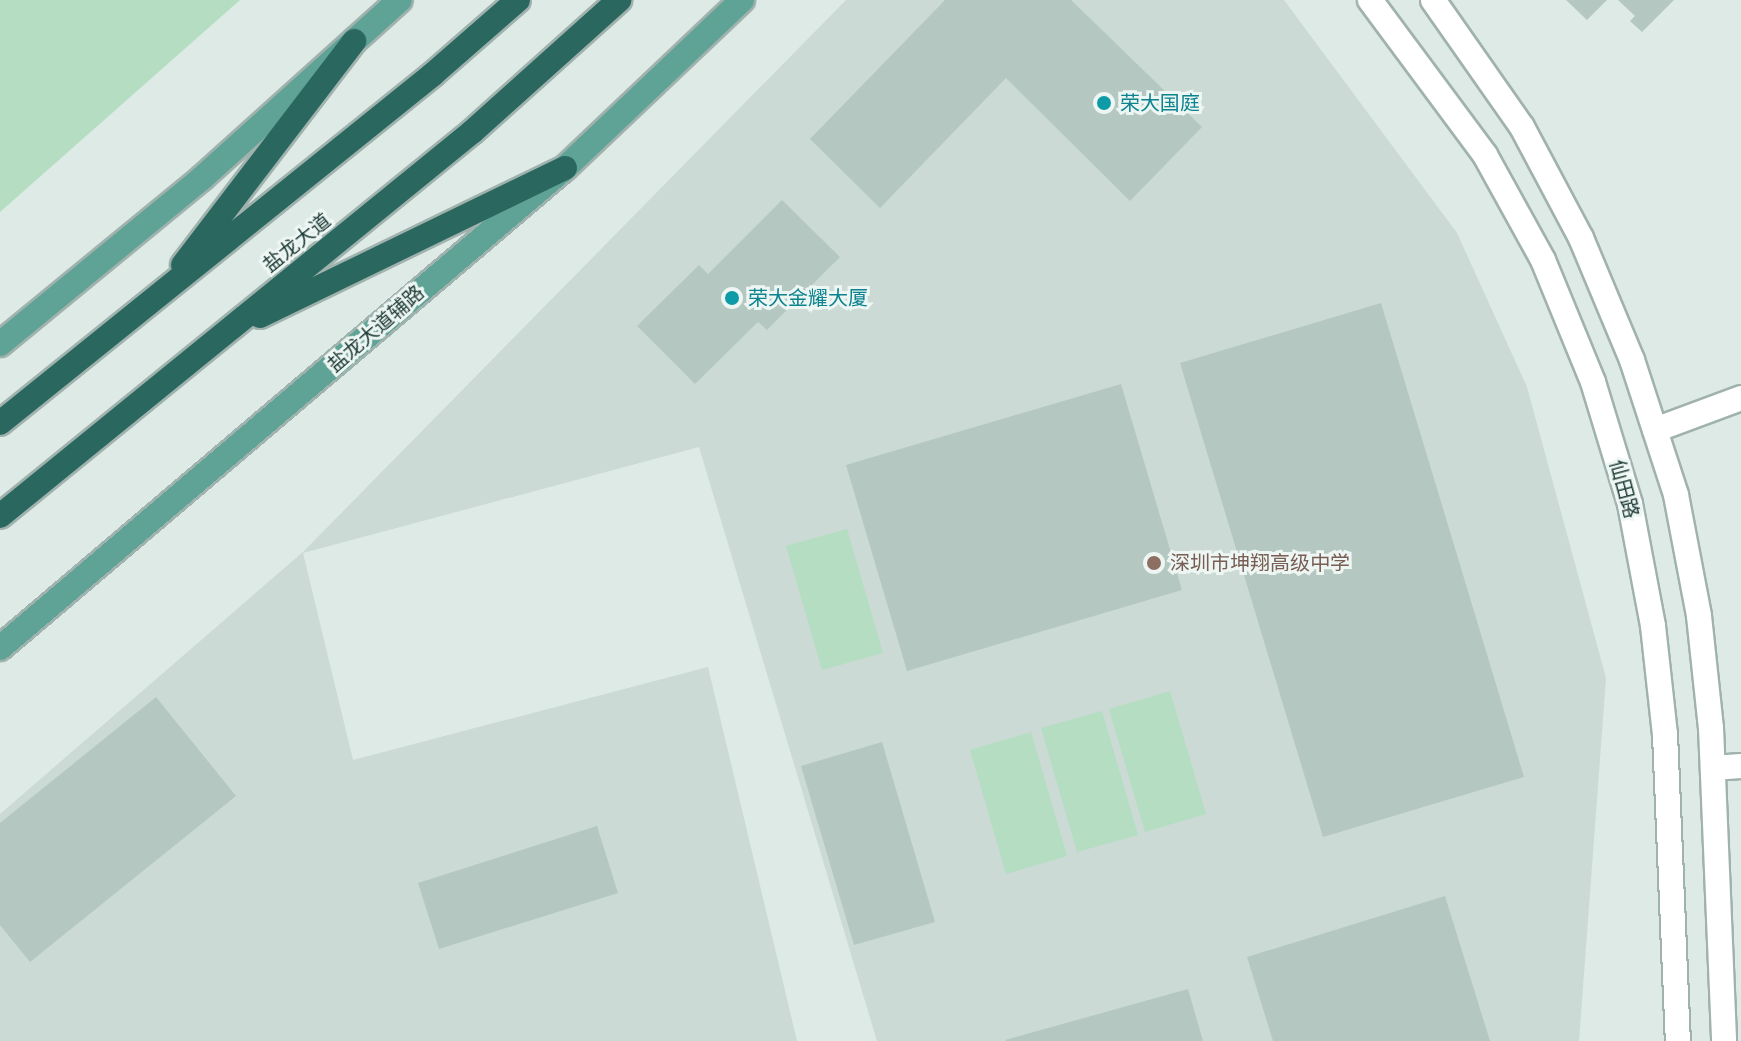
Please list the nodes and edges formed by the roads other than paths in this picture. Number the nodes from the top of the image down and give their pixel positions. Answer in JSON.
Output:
{"nodes":[{"id":1,"x":400,"y":0,"type":"edge"},
{"id":2,"x":518,"y":0,"type":"edge"},
{"id":3,"x":619,"y":0,"type":"edge"},
{"id":4,"x":742,"y":0,"type":"edge"},
{"id":5,"x":1370,"y":0,"type":"edge"},
{"id":6,"x":1433,"y":0,"type":"edge"},
{"id":7,"x":354,"y":41,"type":"junction"},
{"id":8,"x":565,"y":168,"type":"junction"},
{"id":9,"x":158,"y":297,"type":"junction"},
{"id":10,"x":222,"y":334,"type":"junction"},
{"id":11,"x":0,"y":344,"type":"edge"},
{"id":12,"x":1741,"y":398,"type":"edge"},
{"id":13,"x":0,"y":423,"type":"edge"},
{"id":14,"x":1655,"y":430,"type":"junction"},
{"id":15,"x":0,"y":516,"type":"edge"},
{"id":16,"x":0,"y":648,"type":"edge"},
{"id":17,"x":1741,"y":766,"type":"edge"},
{"id":18,"x":1713,"y":768,"type":"junction"},
{"id":19,"x":1678,"y":1041,"type":"edge"},
{"id":20,"x":1724,"y":1041,"type":"edge"}],
"edges":[{"from":1,"to":7,"type":"main road"},
{"from":2,"to":9,"type":"highway"},
{"from":3,"to":10,"type":"highway","name":"盐龙大道"},
{"from":4,"to":8,"type":"main road","name":"盐龙大道辅路"},
{"from":5,"to":19,"type":"street","name":"仙田路"},
{"from":6,"to":14,"type":"street"},
{"from":7,"to":9,"type":"highway"},
{"from":7,"to":11,"type":"main road"},
{"from":8,"to":10,"type":"highway"},
{"from":8,"to":16,"type":"main road","name":"盐龙大道辅路"},
{"from":9,"to":13,"type":"highway"},
{"from":10,"to":15,"type":"highway","name":"盐龙大道"},
{"from":12,"to":14,"type":"street"},
{"from":14,"to":18,"type":"street"},
{"from":17,"to":18,"type":"street"},
{"from":18,"to":20,"type":"street"}]}
